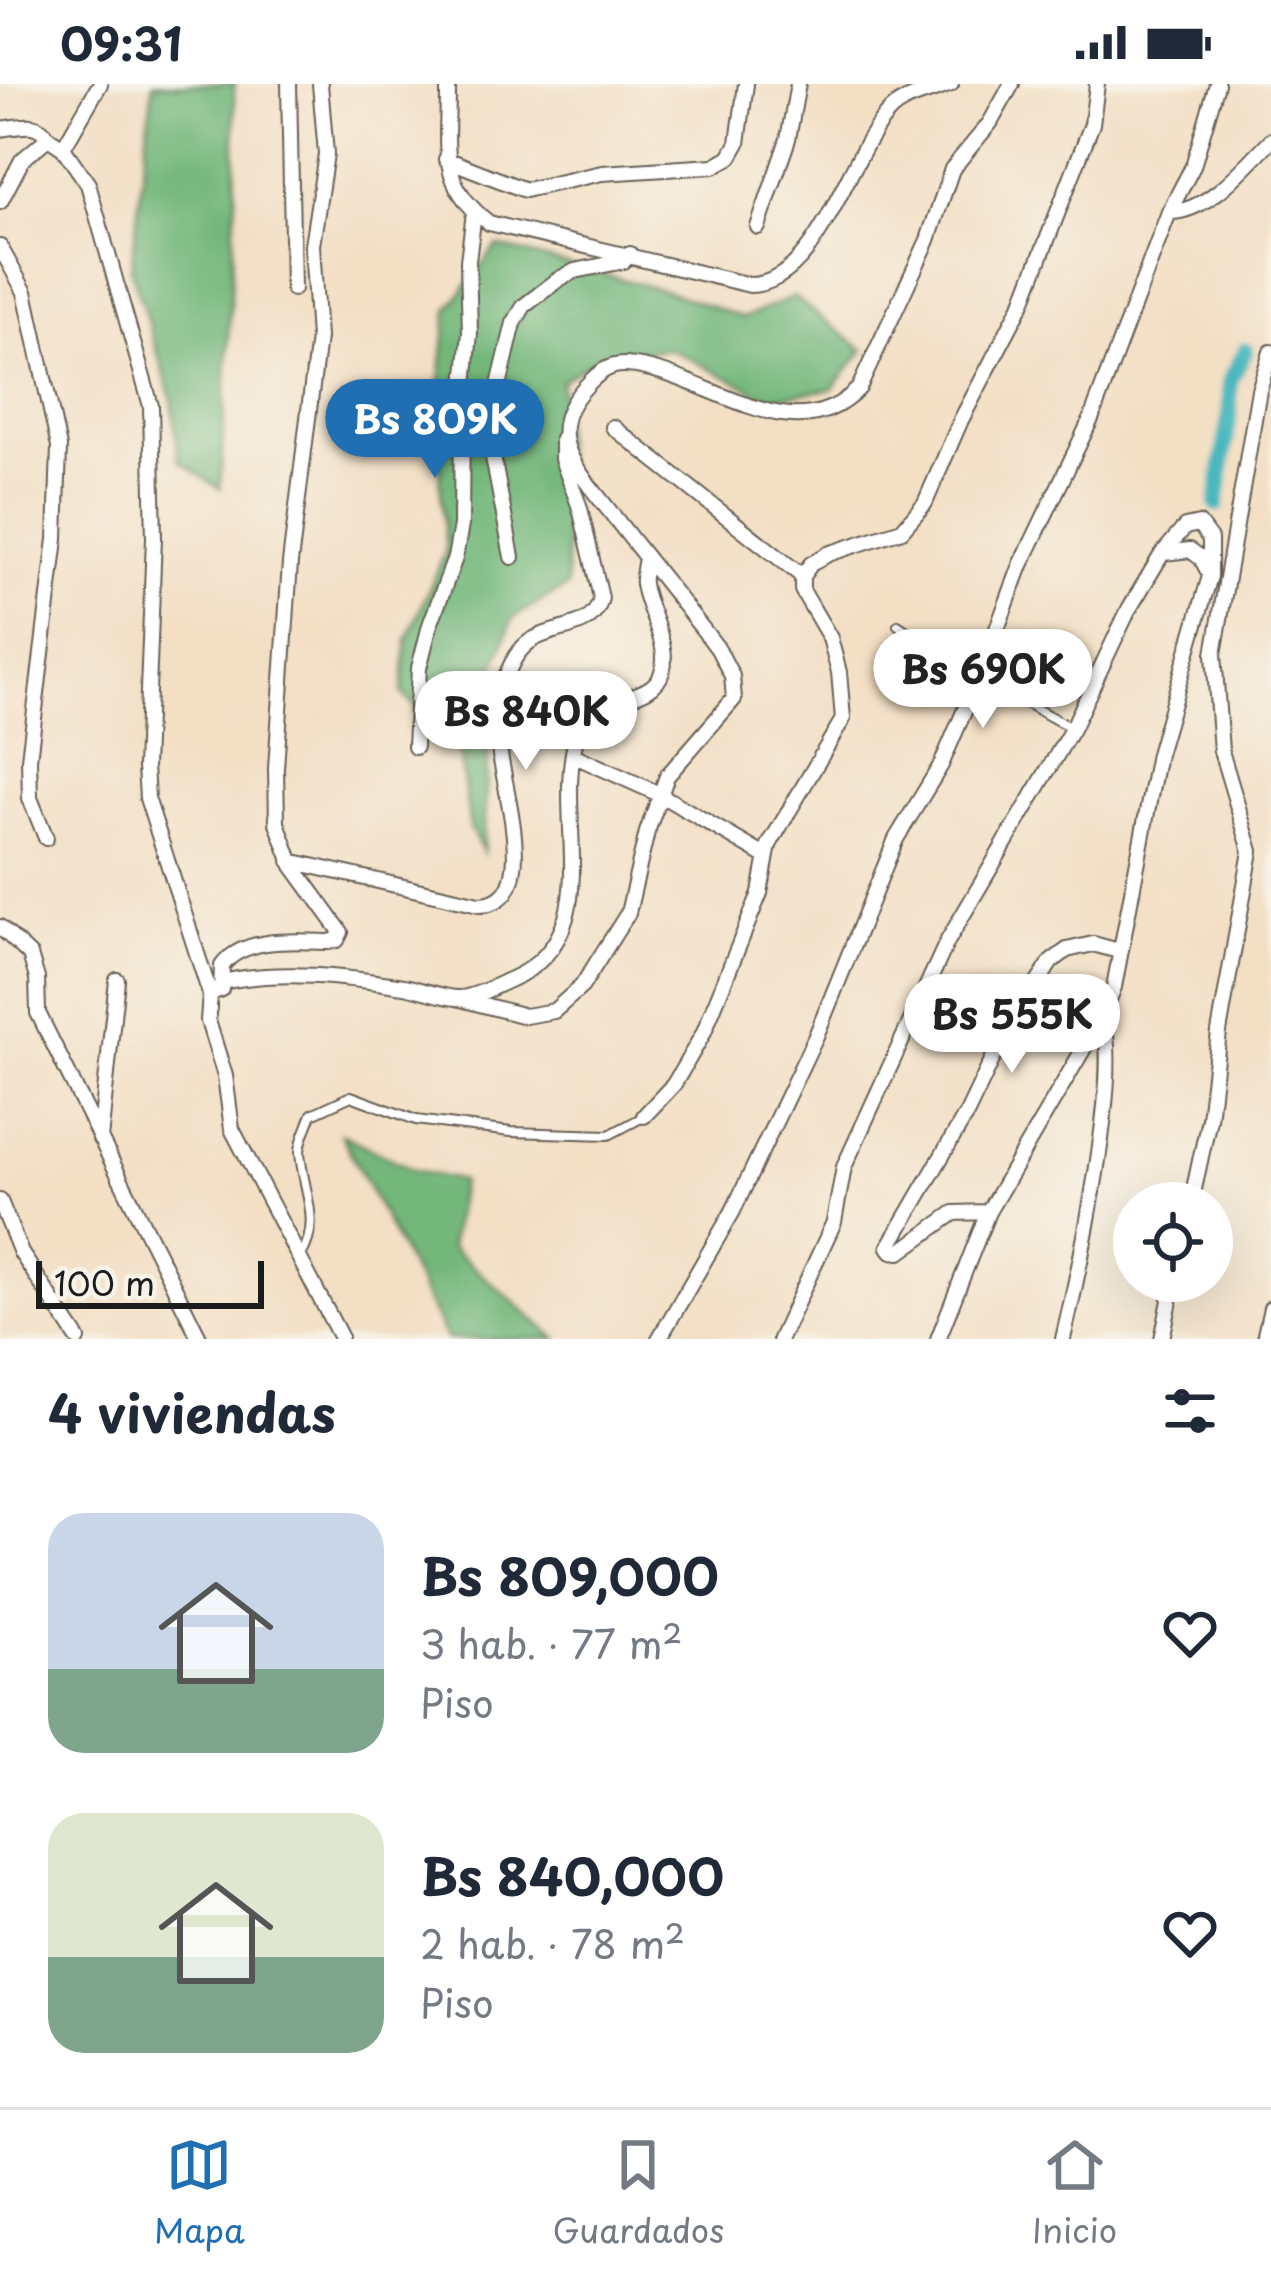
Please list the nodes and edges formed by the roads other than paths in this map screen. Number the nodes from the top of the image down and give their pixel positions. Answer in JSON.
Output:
{"nodes":[{"id":1,"x":100,"y":84,"type":"edge"},
{"id":2,"x":289,"y":84,"type":"edge"},
{"id":3,"x":320,"y":84,"type":"edge"},
{"id":4,"x":448,"y":84,"type":"edge"},
{"id":5,"x":746,"y":84,"type":"edge"},
{"id":6,"x":798,"y":84,"type":"edge"},
{"id":7,"x":950,"y":84,"type":"edge"},
{"id":8,"x":1012,"y":84,"type":"edge"},
{"id":9,"x":1097,"y":84,"type":"edge"},
{"id":10,"x":1216,"y":84,"type":"edge"},
{"id":11,"x":0,"y":128,"type":"edge"},
{"id":12,"x":49,"y":138,"type":"junction"},
{"id":13,"x":1271,"y":140,"type":"edge"},
{"id":14,"x":63,"y":148,"type":"junction"},
{"id":15,"x":446,"y":159,"type":"junction"},
{"id":16,"x":0,"y":202,"type":"edge"},
{"id":17,"x":474,"y":212,"type":"junction"},
{"id":18,"x":1169,"y":212,"type":"junction"},
{"id":19,"x":758,"y":227,"type":"dead end"},
{"id":20,"x":0,"y":247,"type":"edge"},
{"id":21,"x":630,"y":254,"type":"junction"},
{"id":22,"x":293,"y":289,"type":"dead end"},
{"id":23,"x":1271,"y":352,"type":"edge"},
{"id":24,"x":613,"y":427,"type":"dead end"},
{"id":25,"x":562,"y":436,"type":"junction"},
{"id":26,"x":1162,"y":554,"type":"junction"},
{"id":27,"x":512,"y":557,"type":"dead end"},
{"id":28,"x":646,"y":557,"type":"junction"},
{"id":29,"x":802,"y":576,"type":"junction"},
{"id":30,"x":1210,"y":576,"type":"junction"},
{"id":31,"x":1200,"y":619,"type":"junction"},
{"id":32,"x":1218,"y":620,"type":"junction"},
{"id":33,"x":898,"y":626,"type":"dead end"},
{"id":34,"x":980,"y":677,"type":"junction"},
{"id":35,"x":1072,"y":728,"type":"junction"},
{"id":36,"x":415,"y":747,"type":"dead end"},
{"id":37,"x":573,"y":755,"type":"junction"},
{"id":38,"x":659,"y":794,"type":"junction"},
{"id":39,"x":46,"y":838,"type":"dead end"},
{"id":40,"x":765,"y":856,"type":"junction"},
{"id":41,"x":290,"y":861,"type":"junction"},
{"id":42,"x":0,"y":927,"type":"edge"},
{"id":43,"x":1119,"y":951,"type":"junction"},
{"id":44,"x":117,"y":980,"type":"dead end"},
{"id":45,"x":222,"y":982,"type":"junction"},
{"id":46,"x":210,"y":994,"type":"junction"},
{"id":47,"x":457,"y":998,"type":"junction"},
{"id":48,"x":1101,"y":1019,"type":"junction"},
{"id":49,"x":644,"y":1116,"type":"joint"},
{"id":50,"x":100,"y":1139,"type":"junction"},
{"id":51,"x":1196,"y":1182,"type":"edge"},
{"id":52,"x":0,"y":1201,"type":"edge"},
{"id":53,"x":988,"y":1212,"type":"junction"},
{"id":54,"x":300,"y":1257,"type":"junction"},
{"id":55,"x":1170,"y":1302,"type":"edge"},
{"id":56,"x":1271,"y":1308,"type":"edge"},
{"id":57,"x":943,"y":1335,"type":"edge"},
{"id":58,"x":340,"y":1336,"type":"edge"},
{"id":59,"x":78,"y":1339,"type":"edge"},
{"id":60,"x":200,"y":1339,"type":"edge"},
{"id":61,"x":659,"y":1339,"type":"edge"},
{"id":62,"x":780,"y":1339,"type":"edge"},
{"id":63,"x":1064,"y":1339,"type":"edge"},
{"id":64,"x":1162,"y":1339,"type":"edge"},
{"id":65,"x":1264,"y":1339,"type":"edge"}],
"edges":[{"from":1,"to":14,"type":"street"},
{"from":2,"to":22,"type":"street"},
{"from":3,"to":41,"type":"street"},
{"from":4,"to":15,"type":"street"},
{"from":5,"to":15,"type":"street"},
{"from":6,"to":19,"type":"street"},
{"from":7,"to":21,"type":"street"},
{"from":8,"to":25,"type":"street"},
{"from":9,"to":29,"type":"street"},
{"from":10,"to":18,"type":"street"},
{"from":11,"to":12,"type":"street"},
{"from":12,"to":14,"type":"street"},
{"from":12,"to":16,"type":"street"},
{"from":13,"to":18,"type":"street"},
{"from":14,"to":46,"type":"street"},
{"from":15,"to":17,"type":"street"},
{"from":17,"to":21,"type":"street"},
{"from":17,"to":36,"type":"street"},
{"from":18,"to":34,"type":"street"},
{"from":20,"to":39,"type":"street"},
{"from":21,"to":27,"type":"street"},
{"from":23,"to":32,"type":"street"},
{"from":24,"to":29,"type":"street"},
{"from":25,"to":28,"type":"street"},
{"from":25,"to":41,"type":"street"},
{"from":26,"to":30,"type":"street"},
{"from":26,"to":30,"type":"street"},
{"from":26,"to":35,"type":"street"},
{"from":28,"to":37,"type":"street"},
{"from":28,"to":38,"type":"street"},
{"from":29,"to":40,"type":"street"},
{"from":30,"to":31,"type":"street"},
{"from":31,"to":32,"type":"street"},
{"from":31,"to":43,"type":"street"},
{"from":32,"to":51,"type":"street"},
{"from":33,"to":34,"type":"lane"},
{"from":34,"to":35,"type":"lane"},
{"from":34,"to":61,"type":"street"},
{"from":35,"to":62,"type":"street"},
{"from":37,"to":38,"type":"street"},
{"from":37,"to":47,"type":"street"},
{"from":38,"to":40,"type":"street"},
{"from":38,"to":47,"type":"street"},
{"from":40,"to":49,"type":"street"},
{"from":41,"to":45,"type":"street"},
{"from":42,"to":50,"type":"street"},
{"from":43,"to":48,"type":"street"},
{"from":43,"to":53,"type":"street"},
{"from":44,"to":50,"type":"street"},
{"from":45,"to":46,"type":"street"},
{"from":45,"to":47,"type":"street"},
{"from":46,"to":54,"type":"street"},
{"from":48,"to":53,"type":"street"},
{"from":48,"to":63,"type":"street"},
{"from":49,"to":54,"type":"lane"},
{"from":50,"to":60,"type":"street"},
{"from":52,"to":59,"type":"street"},
{"from":53,"to":57,"type":"street"},
{"from":54,"to":58,"type":"street"},
{"from":55,"to":64,"type":"street"},
{"from":56,"to":65,"type":"street"}]}
